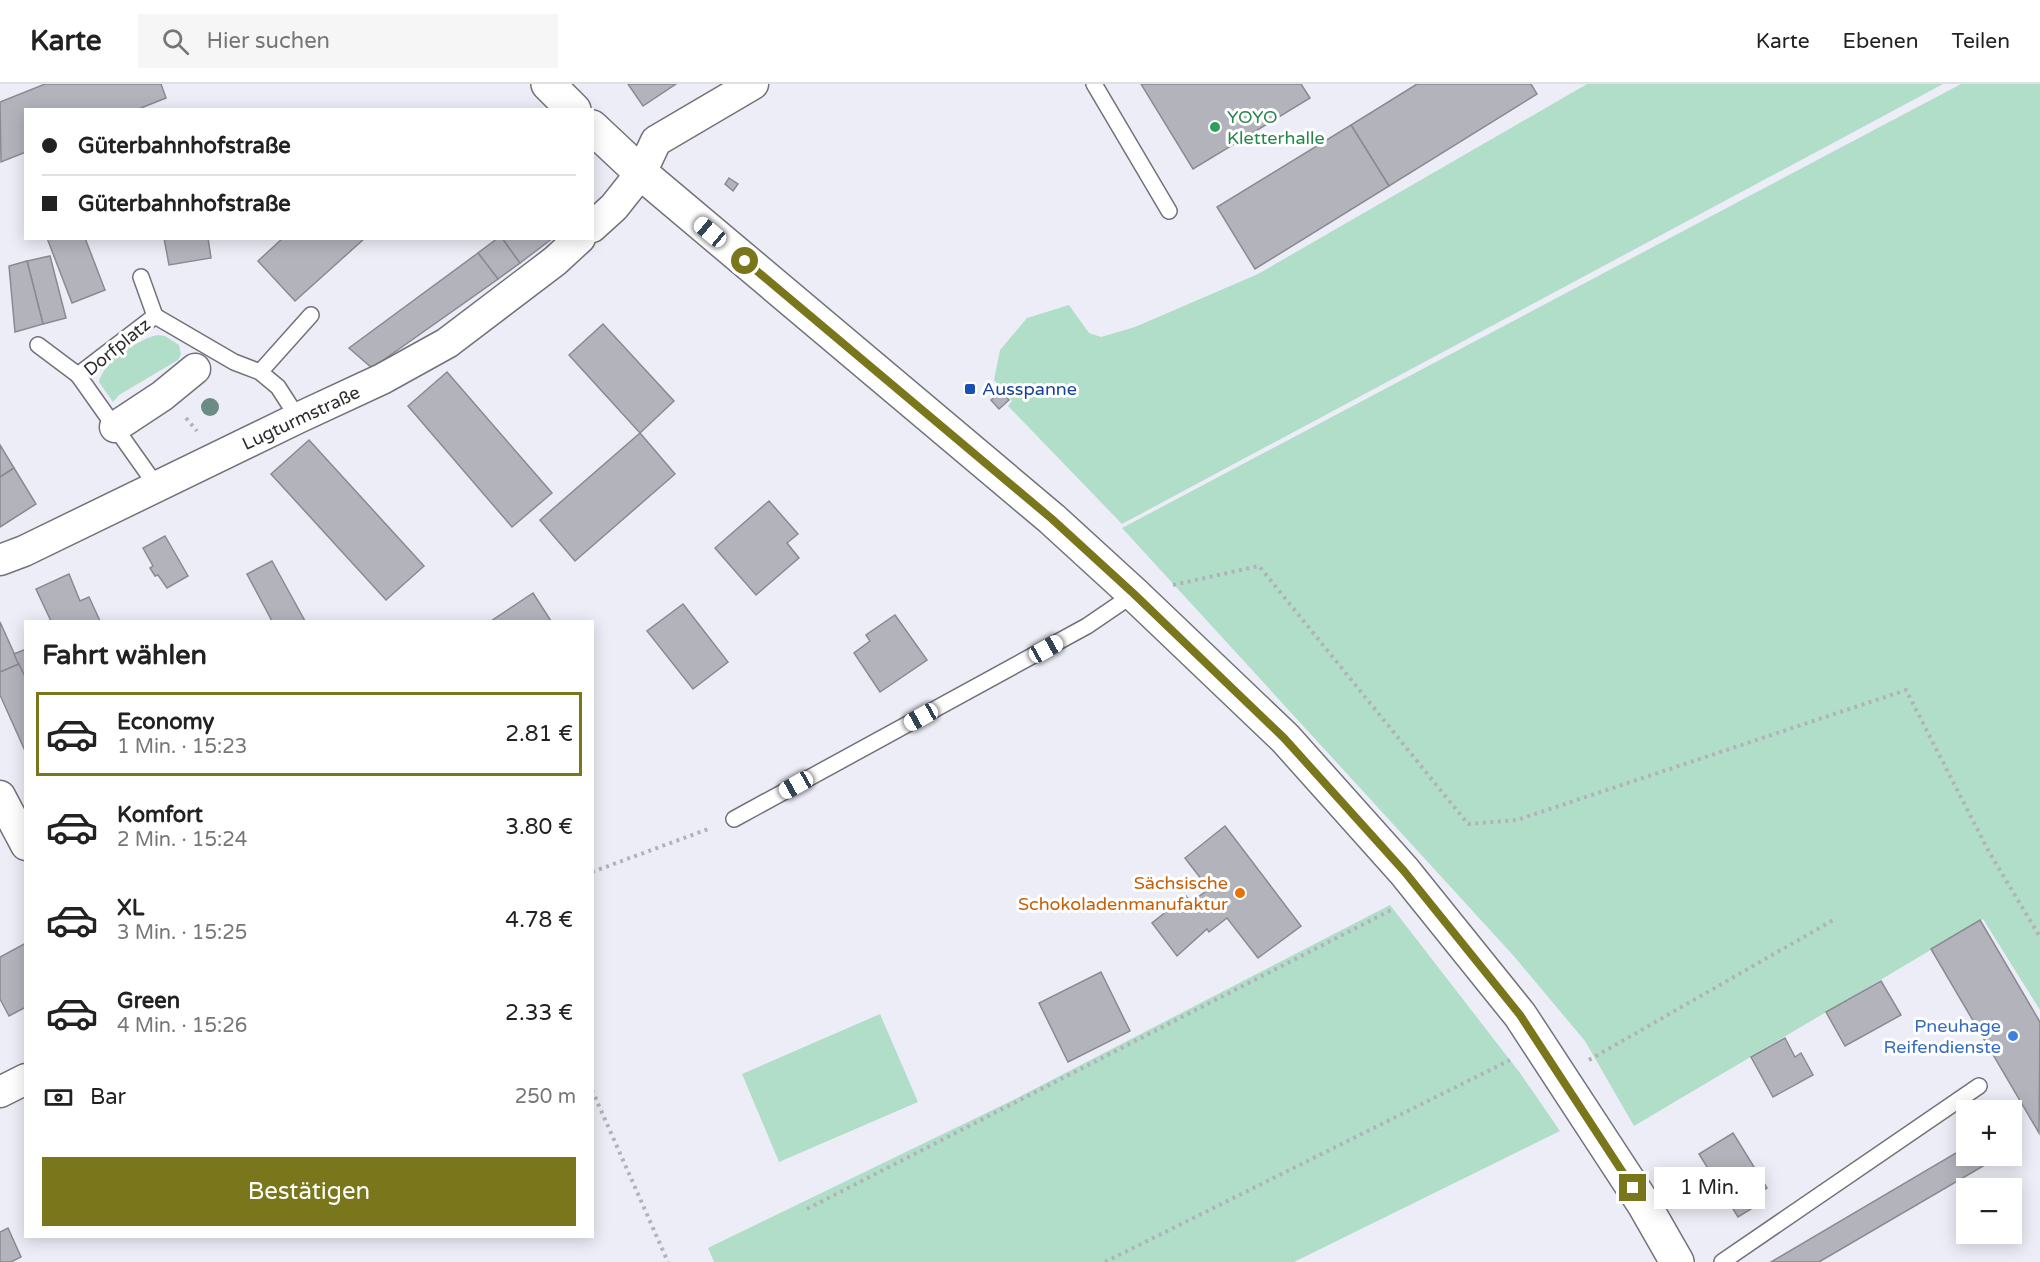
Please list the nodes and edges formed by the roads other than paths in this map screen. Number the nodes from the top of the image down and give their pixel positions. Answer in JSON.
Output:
{"nodes":[{"id":1,"x":548,"y":84,"type":"edge"},
{"id":2,"x":753,"y":84,"type":"edge"},
{"id":3,"x":1094,"y":84,"type":"edge"},
{"id":4,"x":572,"y":108,"type":"edge"},
{"id":5,"x":594,"y":129,"type":"edge"},
{"id":6,"x":641,"y":173,"type":"junction"},
{"id":7,"x":1169,"y":211,"type":"dead end"},
{"id":8,"x":594,"y":225,"type":"edge"},
{"id":9,"x":578,"y":240,"type":"edge"},
{"id":10,"x":141,"y":277,"type":"dead end"},
{"id":11,"x":311,"y":315,"type":"dead end"},
{"id":12,"x":155,"y":316,"type":"junction"},
{"id":13,"x":38,"y":345,"type":"dead end"},
{"id":14,"x":201,"y":357,"type":"junction"},
{"id":15,"x":260,"y":372,"type":"junction"},
{"id":16,"x":78,"y":375,"type":"junction"},
{"id":17,"x":298,"y":418,"type":"junction"},
{"id":18,"x":115,"y":428,"type":"junction"},
{"id":19,"x":158,"y":488,"type":"junction"},
{"id":20,"x":0,"y":560,"type":"edge"},
{"id":21,"x":1134,"y":594,"type":"junction"},
{"id":22,"x":0,"y":795,"type":"edge"},
{"id":23,"x":734,"y":819,"type":"road end"},
{"id":24,"x":24,"y":841,"type":"edge"},
{"id":25,"x":24,"y":1080,"type":"edge"},
{"id":26,"x":1979,"y":1086,"type":"dead end"},
{"id":27,"x":0,"y":1092,"type":"edge"},
{"id":28,"x":1677,"y":1262,"type":"edge"},
{"id":29,"x":1722,"y":1262,"type":"edge"}],
"edges":[{"from":1,"to":4,"type":"main road"},
{"from":2,"to":6,"type":"street"},
{"from":3,"to":7,"type":"lane"},
{"from":5,"to":6,"type":"main road"},
{"from":6,"to":8,"type":"street"},
{"from":6,"to":21,"type":"main road"},
{"from":9,"to":17,"type":"street","name":"Lugturmstraße"},
{"from":10,"to":12,"type":"lane"},
{"from":11,"to":15,"type":"lane"},
{"from":12,"to":14,"type":"lane","name":"Dorfplatz"},
{"from":12,"to":16,"type":"lane","name":"Dorfplatz"},
{"from":13,"to":16,"type":"lane"},
{"from":14,"to":15,"type":"lane","name":"Dorfplatz"},
{"from":14,"to":18,"type":"street"},
{"from":15,"to":17,"type":"lane","name":"Dorfplatz"},
{"from":16,"to":18,"type":"lane","name":"Dorfplatz"},
{"from":17,"to":19,"type":"street","name":"Lugturmstraße"},
{"from":18,"to":19,"type":"lane","name":"Dorfplatz"},
{"from":19,"to":20,"type":"street","name":"Lugturmstraße"},
{"from":21,"to":23,"type":"lane"},
{"from":21,"to":28,"type":"main road"},
{"from":22,"to":24,"type":"street"},
{"from":25,"to":27,"type":"street"},
{"from":26,"to":29,"type":"lane"}]}
